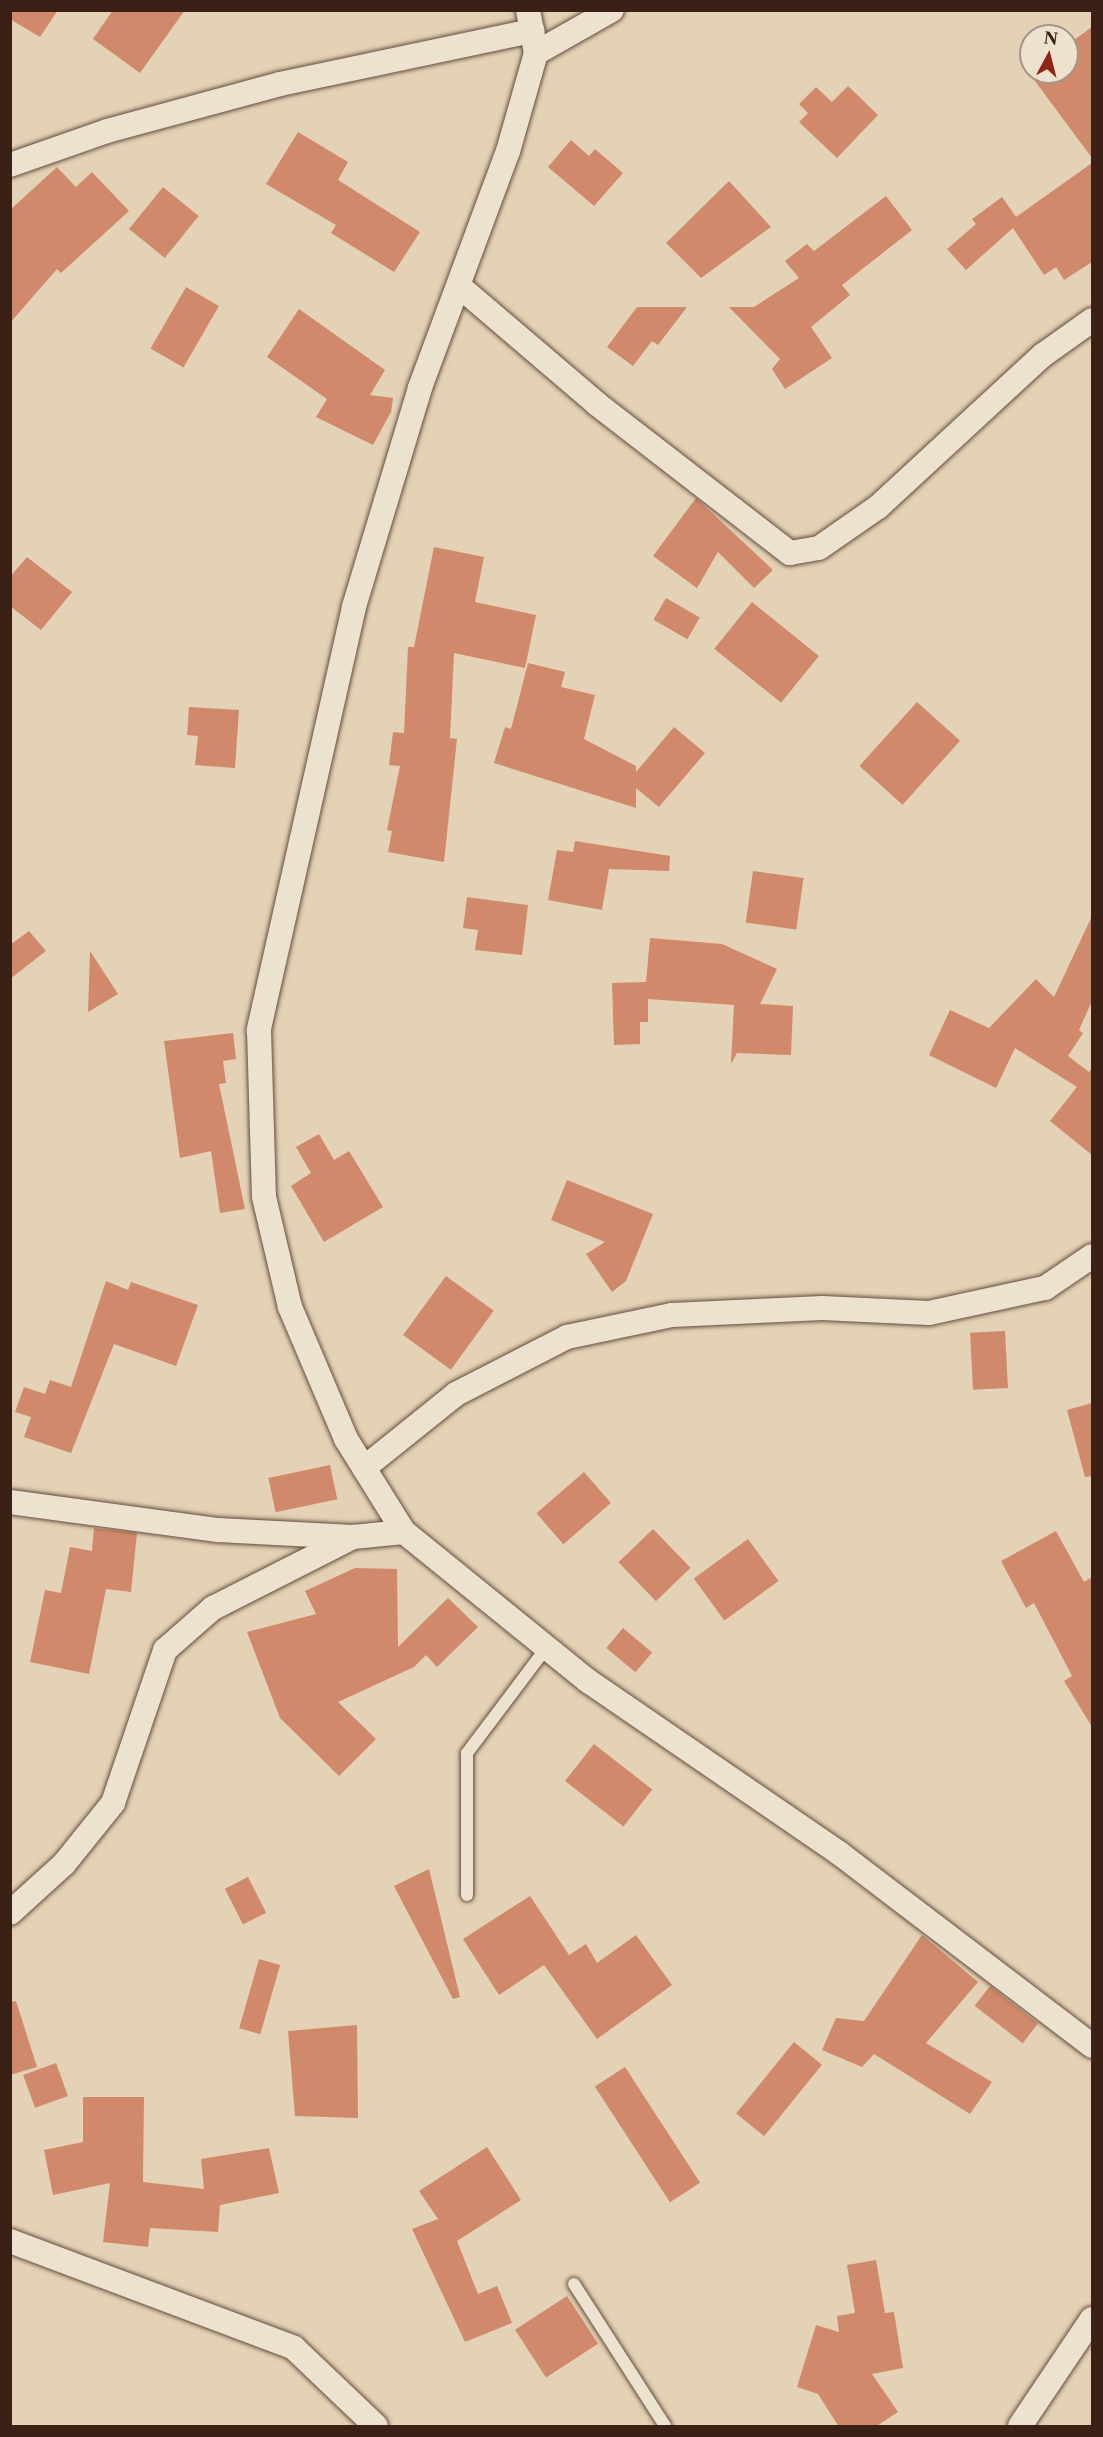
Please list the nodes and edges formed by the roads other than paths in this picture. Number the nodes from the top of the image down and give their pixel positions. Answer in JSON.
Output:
{"nodes":[{"id":1,"x":612,"y":10,"type":"edge"},
{"id":2,"x":532,"y":31,"type":"edge"},
{"id":3,"x":10,"y":165,"type":"edge"},
{"id":4,"x":459,"y":286,"type":"junction"},
{"id":5,"x":1092,"y":320,"type":"edge"},
{"id":6,"x":1092,"y":1256,"type":"edge"},
{"id":7,"x":364,"y":1468,"type":"junction"},
{"id":8,"x":10,"y":1502,"type":"edge"},
{"id":9,"x":404,"y":1532,"type":"junction"},
{"id":10,"x":353,"y":1537,"type":"junction"},
{"id":11,"x":546,"y":1648,"type":"junction"},
{"id":12,"x":467,"y":1895,"type":"dead end"},
{"id":13,"x":10,"y":1913,"type":"edge"},
{"id":14,"x":1092,"y":2046,"type":"edge"},
{"id":15,"x":10,"y":2241,"type":"edge"},
{"id":16,"x":574,"y":2284,"type":"dead end"},
{"id":17,"x":1092,"y":2319,"type":"edge"},
{"id":18,"x":376,"y":2427,"type":"edge"},
{"id":19,"x":665,"y":2427,"type":"edge"},
{"id":20,"x":1020,"y":2427,"type":"edge"}],
"edges":[{"from":1,"to":2,"type":"street"},
{"from":2,"to":3,"type":"street"},
{"from":2,"to":4,"type":"street"},
{"from":4,"to":5,"type":"street"},
{"from":4,"to":7,"type":"street"},
{"from":6,"to":7,"type":"street"},
{"from":7,"to":9,"type":"street"},
{"from":8,"to":10,"type":"street"},
{"from":9,"to":10,"type":"street"},
{"from":9,"to":11,"type":"street"},
{"from":10,"to":13,"type":"street"},
{"from":11,"to":12,"type":"lane"},
{"from":11,"to":14,"type":"street"},
{"from":15,"to":18,"type":"street"},
{"from":16,"to":19,"type":"lane"},
{"from":17,"to":20,"type":"street"}]}
